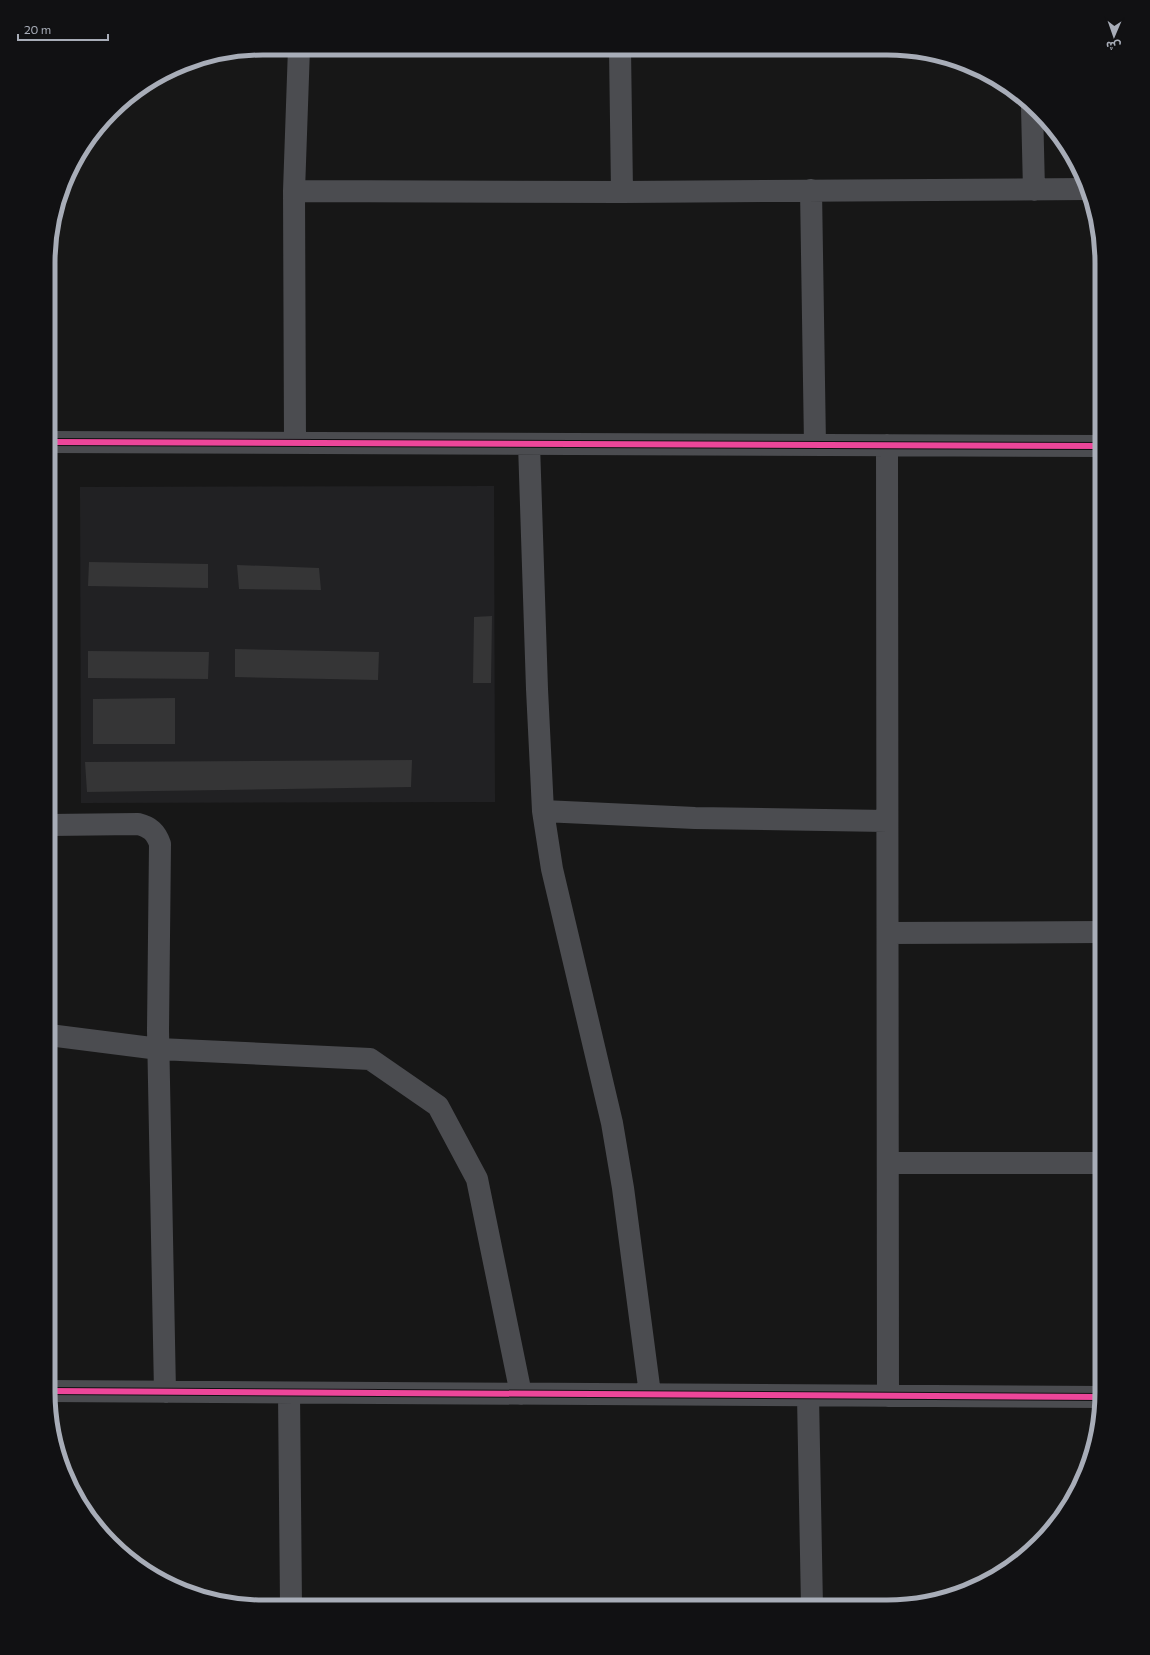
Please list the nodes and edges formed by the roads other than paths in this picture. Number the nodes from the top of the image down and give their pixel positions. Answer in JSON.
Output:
{"nodes":[{"id":1,"x":299,"y":55,"type":"edge"},
{"id":2,"x":620,"y":55,"type":"edge"},
{"id":3,"x":1032,"y":114,"type":"edge"},
{"id":4,"x":1081,"y":189,"type":"edge"},
{"id":5,"x":811,"y":190,"type":"junction"},
{"id":6,"x":1034,"y":190,"type":"junction"},
{"id":7,"x":294,"y":191,"type":"junction"},
{"id":8,"x":622,"y":192,"type":"junction"},
{"id":9,"x":55,"y":442,"type":"edge"},
{"id":10,"x":295,"y":442,"type":"junction"},
{"id":11,"x":529,"y":444,"type":"junction"},
{"id":12,"x":815,"y":445,"type":"junction"},
{"id":13,"x":888,"y":445,"type":"junction"},
{"id":14,"x":1095,"y":446,"type":"edge"},
{"id":15,"x":543,"y":811,"type":"junction"},
{"id":16,"x":887,"y":821,"type":"junction"},
{"id":17,"x":55,"y":825,"type":"edge"},
{"id":18,"x":1095,"y":932,"type":"edge"},
{"id":19,"x":888,"y":933,"type":"junction"},
{"id":20,"x":55,"y":1035,"type":"edge"},
{"id":21,"x":158,"y":1049,"type":"junction"},
{"id":22,"x":888,"y":1163,"type":"junction"},
{"id":23,"x":1095,"y":1163,"type":"edge"},
{"id":24,"x":55,"y":1391,"type":"edge"},
{"id":25,"x":165,"y":1392,"type":"junction"},
{"id":26,"x":289,"y":1393,"type":"junction"},
{"id":27,"x":521,"y":1394,"type":"junction"},
{"id":28,"x":650,"y":1394,"type":"junction"},
{"id":29,"x":808,"y":1396,"type":"junction"},
{"id":30,"x":888,"y":1396,"type":"junction"},
{"id":31,"x":1095,"y":1397,"type":"edge"},
{"id":32,"x":291,"y":1600,"type":"edge"},
{"id":33,"x":812,"y":1600,"type":"edge"}],
"edges":[{"from":1,"to":7,"type":"street"},
{"from":2,"to":8,"type":"street"},
{"from":3,"to":6,"type":"street"},
{"from":4,"to":6,"type":"street"},
{"from":5,"to":6,"type":"street"},
{"from":5,"to":8,"type":"street"},
{"from":5,"to":12,"type":"street"},
{"from":7,"to":8,"type":"street"},
{"from":7,"to":10,"type":"street"},
{"from":9,"to":10,"type":"street"},
{"from":10,"to":11,"type":"street"},
{"from":11,"to":12,"type":"street"},
{"from":11,"to":15,"type":"street"},
{"from":12,"to":13,"type":"street"},
{"from":13,"to":14,"type":"street"},
{"from":13,"to":16,"type":"street"},
{"from":15,"to":16,"type":"street"},
{"from":15,"to":28,"type":"street"},
{"from":16,"to":19,"type":"street"},
{"from":17,"to":21,"type":"street"},
{"from":18,"to":19,"type":"street"},
{"from":19,"to":22,"type":"street"},
{"from":20,"to":21,"type":"street"},
{"from":21,"to":25,"type":"street"},
{"from":21,"to":27,"type":"street"},
{"from":22,"to":23,"type":"street"},
{"from":22,"to":30,"type":"street"},
{"from":24,"to":25,"type":"street"},
{"from":25,"to":26,"type":"street"},
{"from":26,"to":27,"type":"street"},
{"from":26,"to":32,"type":"street"},
{"from":27,"to":28,"type":"street"},
{"from":28,"to":29,"type":"street"},
{"from":29,"to":30,"type":"street"},
{"from":29,"to":33,"type":"street"},
{"from":30,"to":31,"type":"street"}]}
